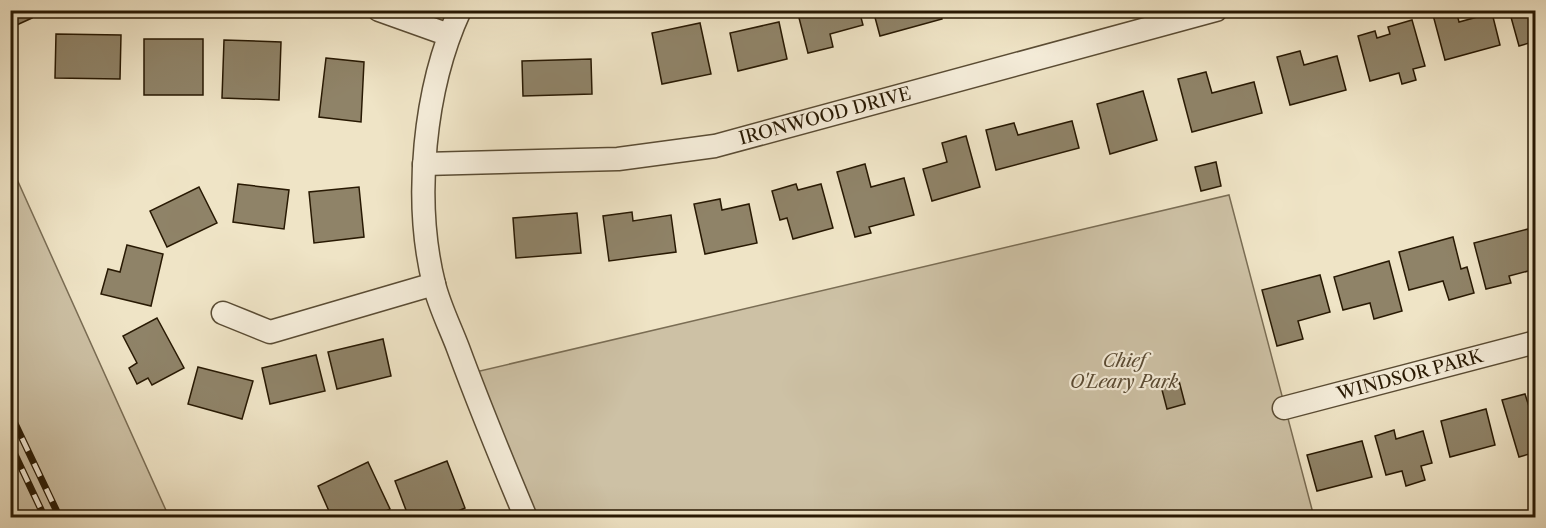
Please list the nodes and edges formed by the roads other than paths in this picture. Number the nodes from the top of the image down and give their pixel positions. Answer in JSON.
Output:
{"nodes":[{"id":1,"x":379,"y":10,"type":"edge"},
{"id":2,"x":460,"y":10,"type":"edge"},
{"id":3,"x":1216,"y":10,"type":"edge"},
{"id":4,"x":449,"y":35,"type":"junction"},
{"id":5,"x":424,"y":164,"type":"junction"},
{"id":6,"x":434,"y":284,"type":"junction"},
{"id":7,"x":223,"y":313,"type":"dead end"},
{"id":8,"x":1536,"y":342,"type":"edge"},
{"id":9,"x":1284,"y":408,"type":"dead end"},
{"id":10,"x":526,"y":518,"type":"edge"}],
"edges":[{"from":1,"to":4,"type":"street"},
{"from":2,"to":4,"type":"street"},
{"from":3,"to":5,"type":"street","name":"IRONWOOD DRIVE"},
{"from":4,"to":5,"type":"street"},
{"from":5,"to":6,"type":"street"},
{"from":6,"to":7,"type":"street"},
{"from":6,"to":10,"type":"street"},
{"from":8,"to":9,"type":"street","name":"WINDSOR PARK"}]}
